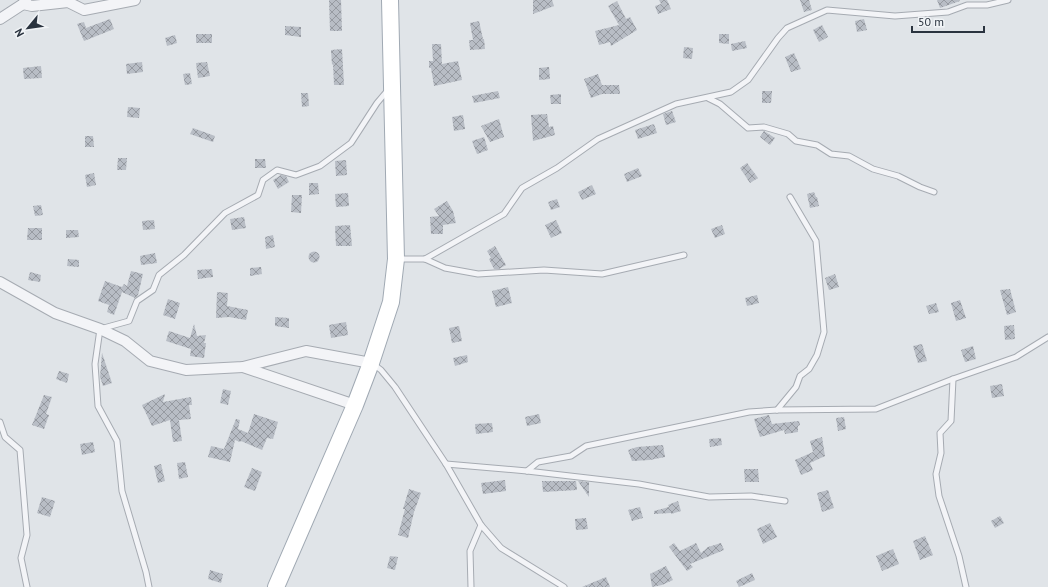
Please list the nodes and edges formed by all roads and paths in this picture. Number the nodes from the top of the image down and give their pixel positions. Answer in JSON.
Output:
{"nodes":[{"id":1,"x":135,"y":0,"type":"edge"},
{"id":2,"x":390,"y":0,"type":"edge"},
{"id":3,"x":1008,"y":0,"type":"edge"},
{"id":4,"x":25,"y":2,"type":"edge"},
{"id":5,"x":0,"y":19,"type":"edge"},
{"id":6,"x":392,"y":86,"type":"junction"},
{"id":7,"x":708,"y":98,"type":"junction"},
{"id":8,"x":934,"y":192,"type":"dead end"},
{"id":9,"x":790,"y":197,"type":"dead end"},
{"id":10,"x":684,"y":255,"type":"dead end"},
{"id":11,"x":396,"y":258,"type":"junction"},
{"id":12,"x":425,"y":258,"type":"junction"},
{"id":13,"x":0,"y":282,"type":"edge"},
{"id":14,"x":100,"y":329,"type":"junction"},
{"id":15,"x":1048,"y":337,"type":"edge"},
{"id":16,"x":371,"y":363,"type":"junction"},
{"id":17,"x":243,"y":368,"type":"junction"},
{"id":18,"x":953,"y":379,"type":"junction"},
{"id":19,"x":355,"y":405,"type":"junction"},
{"id":20,"x":777,"y":410,"type":"junction"},
{"id":21,"x":0,"y":422,"type":"edge"},
{"id":22,"x":446,"y":464,"type":"junction"},
{"id":23,"x":527,"y":472,"type":"junction"},
{"id":24,"x":785,"y":502,"type":"dead end"},
{"id":25,"x":481,"y":525,"type":"junction"},
{"id":26,"x":27,"y":587,"type":"edge"},
{"id":27,"x":149,"y":587,"type":"edge"},
{"id":28,"x":276,"y":587,"type":"edge"},
{"id":29,"x":471,"y":587,"type":"edge"},
{"id":30,"x":564,"y":587,"type":"edge"},
{"id":31,"x":966,"y":587,"type":"edge"}],
"edges":[{"from":1,"to":4,"type":"street"},
{"from":2,"to":6,"type":"main road"},
{"from":3,"to":7,"type":"lane"},
{"from":4,"to":5,"type":"street"},
{"from":6,"to":11,"type":"main road"},
{"from":6,"to":14,"type":"lane"},
{"from":7,"to":8,"type":"lane"},
{"from":7,"to":12,"type":"lane"},
{"from":9,"to":20,"type":"lane"},
{"from":10,"to":12,"type":"lane"},
{"from":11,"to":12,"type":"lane"},
{"from":11,"to":16,"type":"main road"},
{"from":13,"to":14,"type":"street"},
{"from":14,"to":17,"type":"street"},
{"from":14,"to":27,"type":"lane"},
{"from":15,"to":18,"type":"lane"},
{"from":16,"to":17,"type":"street"},
{"from":16,"to":19,"type":"main road"},
{"from":16,"to":22,"type":"lane"},
{"from":17,"to":19,"type":"street"},
{"from":18,"to":20,"type":"lane"},
{"from":18,"to":31,"type":"lane"},
{"from":19,"to":28,"type":"main road"},
{"from":20,"to":23,"type":"lane"},
{"from":21,"to":26,"type":"lane"},
{"from":22,"to":23,"type":"lane"},
{"from":22,"to":25,"type":"lane"},
{"from":23,"to":24,"type":"lane"},
{"from":25,"to":29,"type":"lane"},
{"from":25,"to":30,"type":"lane"}]}
